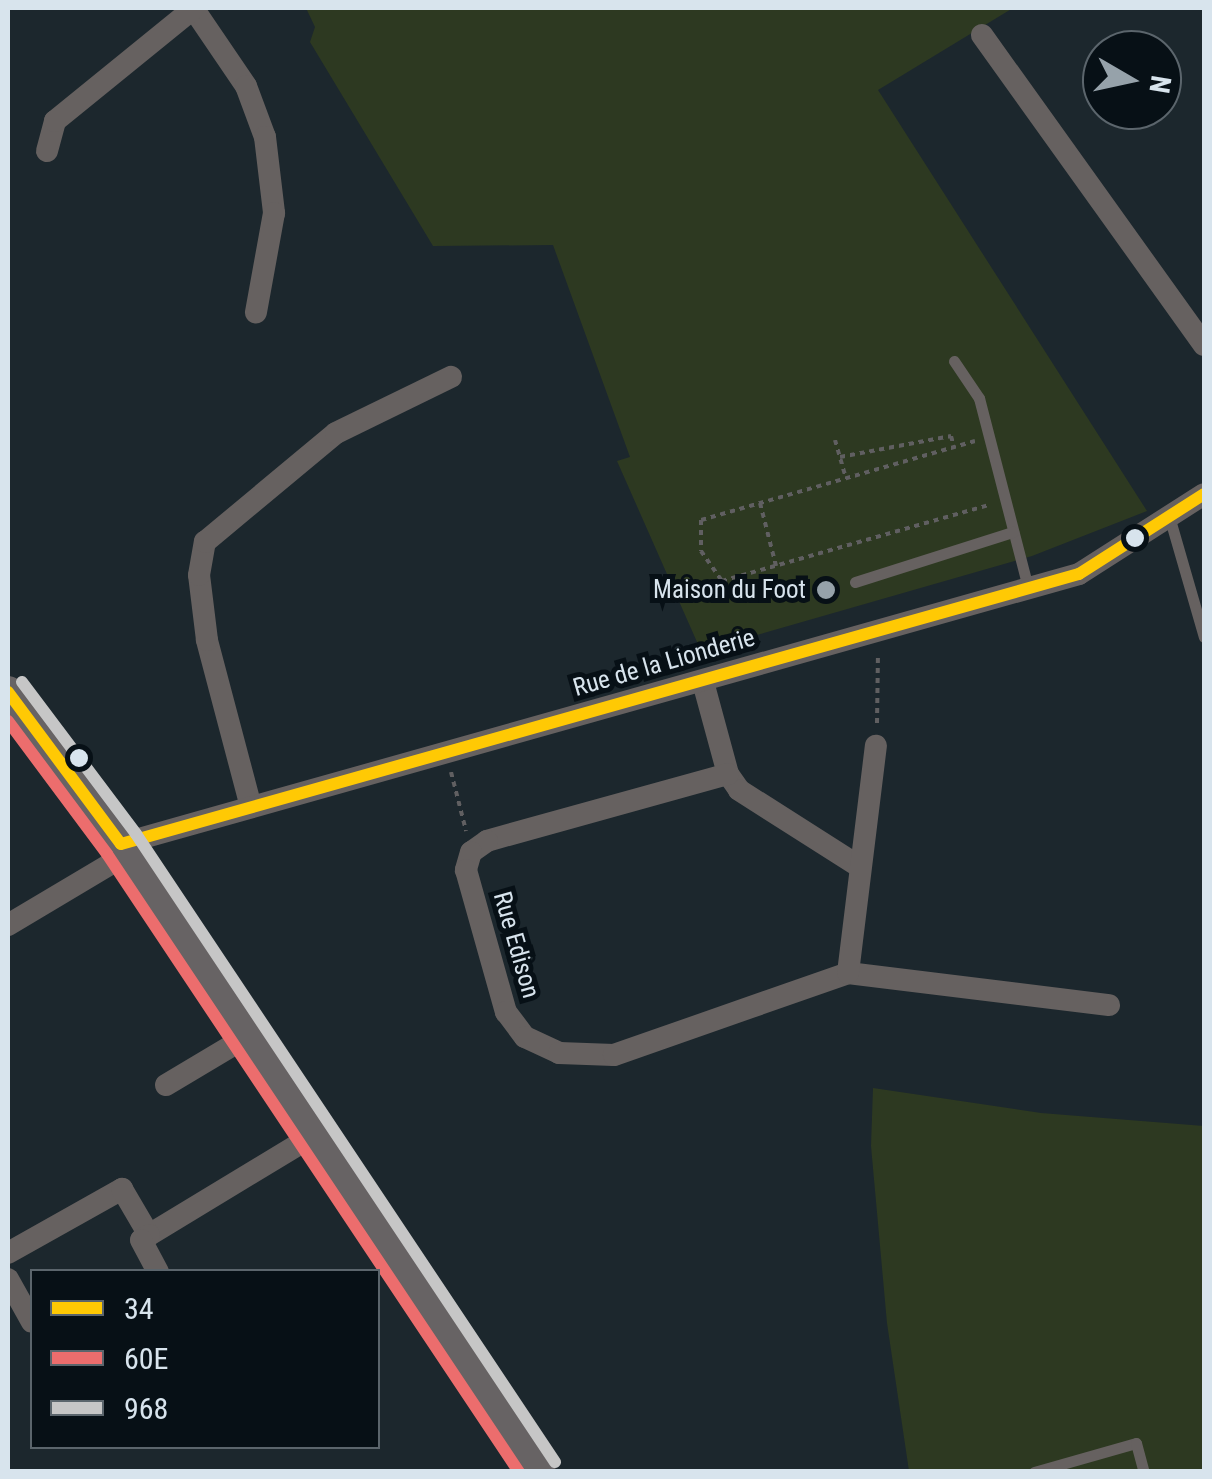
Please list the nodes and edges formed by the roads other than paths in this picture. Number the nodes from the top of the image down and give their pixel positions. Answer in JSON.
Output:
{"nodes":[{"id":1,"x":193,"y":8,"type":"edge"},
{"id":2,"x":982,"y":35,"type":"dead end"},
{"id":3,"x":48,"y":151,"type":"dead end"},
{"id":4,"x":256,"y":312,"type":"dead end"},
{"id":5,"x":1204,"y":345,"type":"edge"},
{"id":6,"x":954,"y":361,"type":"dead end"},
{"id":7,"x":451,"y":377,"type":"dead end"},
{"id":8,"x":1204,"y":494,"type":"edge"},
{"id":9,"x":1168,"y":516,"type":"junction"},
{"id":10,"x":1013,"y":532,"type":"junction"},
{"id":11,"x":855,"y":582,"type":"dead end"},
{"id":12,"x":1028,"y":588,"type":"junction"},
{"id":13,"x":1204,"y":638,"type":"edge"},
{"id":14,"x":703,"y":682,"type":"junction"},
{"id":15,"x":8,"y":692,"type":"edge"},
{"id":16,"x":876,"y":747,"type":"road end"},
{"id":17,"x":728,"y":774,"type":"junction"},
{"id":18,"x":250,"y":807,"type":"junction"},
{"id":19,"x":124,"y":849,"type":"junction"},
{"id":20,"x":860,"y":867,"type":"junction"},
{"id":21,"x":8,"y":925,"type":"edge"},
{"id":22,"x":848,"y":972,"type":"junction"},
{"id":23,"x":1110,"y":1005,"type":"dead end"},
{"id":24,"x":250,"y":1036,"type":"junction"},
{"id":25,"x":166,"y":1085,"type":"dead end"},
{"id":26,"x":316,"y":1134,"type":"junction"},
{"id":27,"x":149,"y":1235,"type":"junction"},
{"id":28,"x":8,"y":1253,"type":"edge"},
{"id":29,"x":156,"y":1269,"type":"edge"},
{"id":30,"x":8,"y":1279,"type":"edge"},
{"id":31,"x":30,"y":1318,"type":"edge"},
{"id":32,"x":540,"y":1472,"type":"edge"},
{"id":33,"x":1034,"y":1472,"type":"edge"},
{"id":34,"x":1144,"y":1472,"type":"edge"}],
"edges":[{"from":1,"to":3,"type":"street"},
{"from":1,"to":4,"type":"street"},
{"from":2,"to":5,"type":"street"},
{"from":6,"to":10,"type":"lane"},
{"from":7,"to":18,"type":"street"},
{"from":8,"to":9,"type":"street","name":"Rue de la Lionderie"},
{"from":9,"to":12,"type":"street","name":"Rue de la Lionderie"},
{"from":9,"to":13,"type":"lane"},
{"from":10,"to":11,"type":"lane"},
{"from":10,"to":12,"type":"lane"},
{"from":12,"to":14,"type":"street","name":"Rue de la Lionderie"},
{"from":14,"to":17,"type":"street"},
{"from":14,"to":18,"type":"street","name":"Rue de la Lionderie"},
{"from":15,"to":19,"type":"main road"},
{"from":16,"to":20,"type":"street"},
{"from":17,"to":20,"type":"street"},
{"from":17,"to":22,"type":"street","name":"Rue Edison"},
{"from":18,"to":19,"type":"street","name":"Rue de la Lionderie"},
{"from":19,"to":21,"type":"street","name":"Rue de la Lionderie"},
{"from":19,"to":24,"type":"main road"},
{"from":20,"to":22,"type":"street"},
{"from":22,"to":23,"type":"street","name":"Rue Edison"},
{"from":24,"to":25,"type":"street"},
{"from":24,"to":26,"type":"main road"},
{"from":26,"to":27,"type":"street"},
{"from":26,"to":32,"type":"main road"},
{"from":27,"to":28,"type":"street"},
{"from":27,"to":29,"type":"street"},
{"from":30,"to":31,"type":"street"},
{"from":33,"to":34,"type":"lane"}]}
